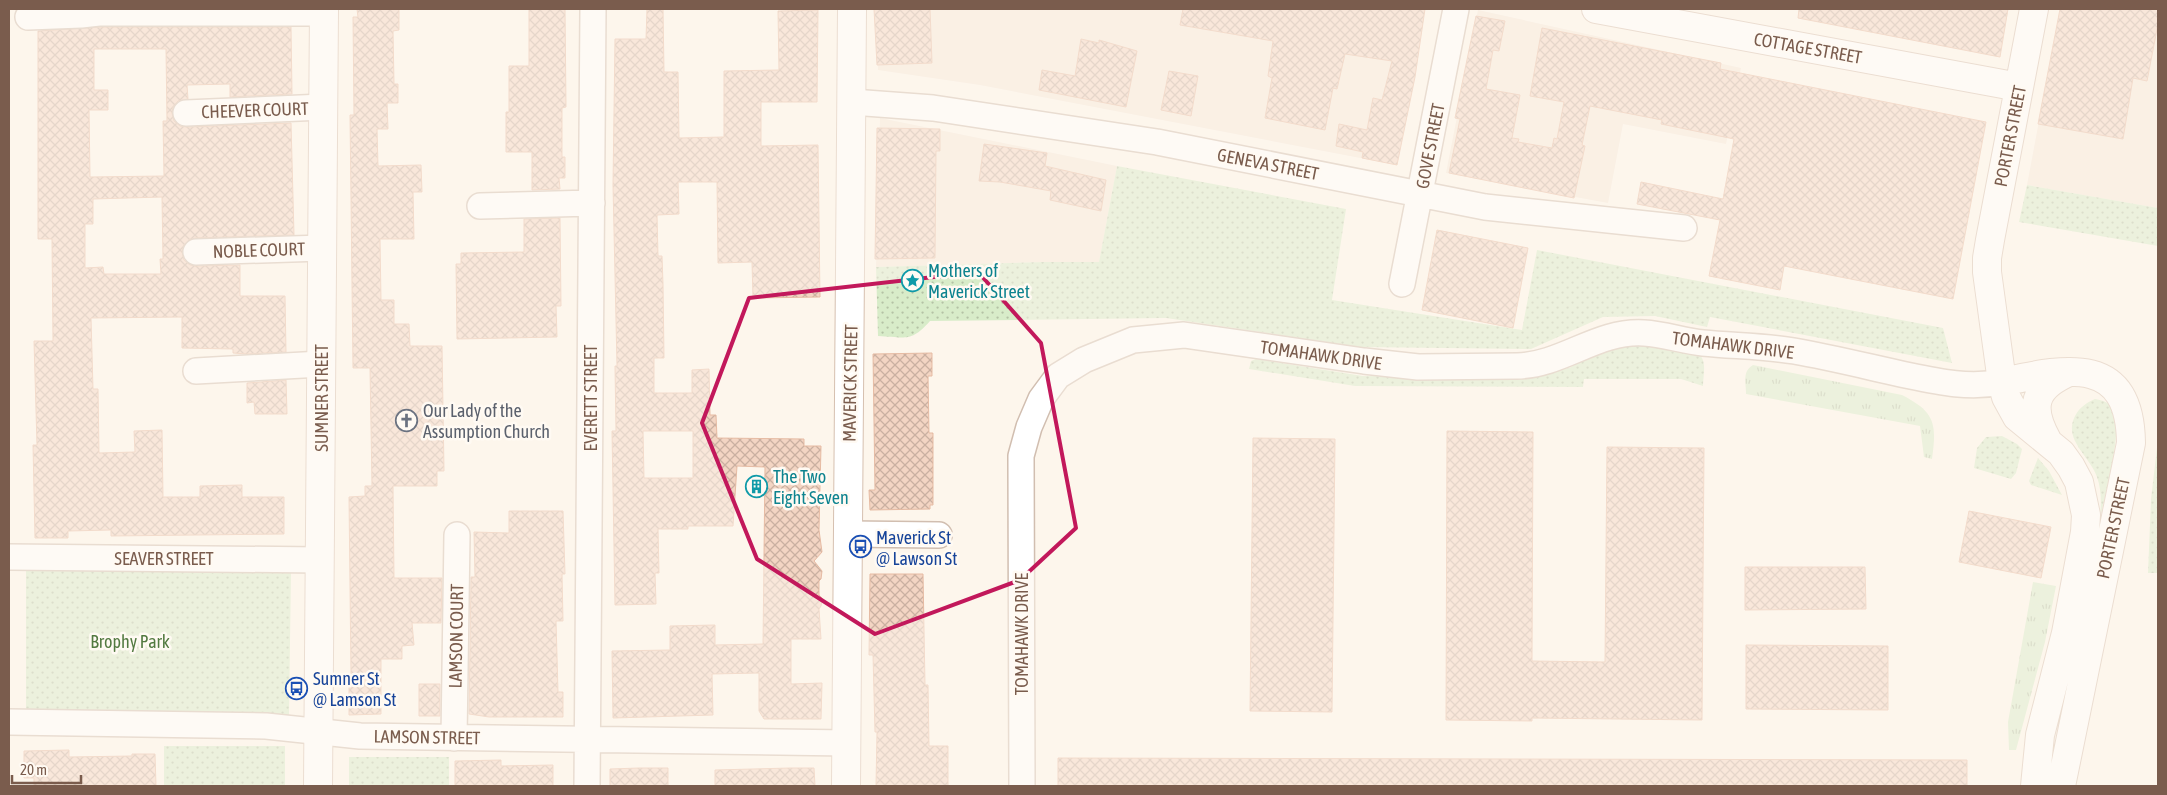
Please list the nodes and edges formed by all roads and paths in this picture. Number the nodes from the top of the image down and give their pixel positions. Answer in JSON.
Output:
{"nodes":[{"id":1,"x":593,"y":9,"type":"edge"},
{"id":2,"x":852,"y":9,"type":"edge"},
{"id":3,"x":1456,"y":9,"type":"edge"},
{"id":4,"x":1596,"y":9,"type":"edge"},
{"id":5,"x":2034,"y":9,"type":"edge"},
{"id":6,"x":324,"y":11,"type":"edge"},
{"id":7,"x":28,"y":16,"type":"dead end"},
{"id":8,"x":2019,"y":87,"type":"junction"},
{"id":9,"x":852,"y":102,"type":"junction"},
{"id":10,"x":323,"y":107,"type":"junction"},
{"id":11,"x":186,"y":112,"type":"dead end"},
{"id":12,"x":1420,"y":196,"type":"junction"},
{"id":13,"x":592,"y":202,"type":"junction"},
{"id":14,"x":480,"y":206,"type":"dead end"},
{"id":15,"x":1684,"y":228,"type":"dead end"},
{"id":16,"x":322,"y":248,"type":"junction"},
{"id":17,"x":196,"y":252,"type":"dead end"},
{"id":18,"x":1402,"y":284,"type":"dead end"},
{"id":19,"x":321,"y":364,"type":"junction"},
{"id":20,"x":196,"y":371,"type":"dead end"},
{"id":21,"x":2070,"y":371,"type":"junction"},
{"id":22,"x":2002,"y":382,"type":"junction"},
{"id":23,"x":2047,"y":440,"type":"junction"},
{"id":24,"x":848,"y":534,"type":"junction"},
{"id":25,"x":939,"y":534,"type":"dead end"},
{"id":26,"x":457,"y":535,"type":"dead end"},
{"id":27,"x":9,"y":557,"type":"edge"},
{"id":28,"x":320,"y":560,"type":"junction"},
{"id":29,"x":9,"y":722,"type":"edge"},
{"id":30,"x":319,"y":730,"type":"junction"},
{"id":31,"x":454,"y":738,"type":"junction"},
{"id":32,"x":587,"y":740,"type":"junction"},
{"id":33,"x":847,"y":743,"type":"junction"},
{"id":34,"x":318,"y":786,"type":"edge"},
{"id":35,"x":587,"y":786,"type":"edge"},
{"id":36,"x":846,"y":786,"type":"edge"},
{"id":37,"x":1022,"y":786,"type":"edge"},
{"id":38,"x":2035,"y":786,"type":"edge"},
{"id":39,"x":2061,"y":786,"type":"edge"}],
"edges":[{"from":1,"to":13,"type":"street","name":"EVERETT STREET"},
{"from":2,"to":9,"type":"main road","name":"MAVERICK STREET"},
{"from":3,"to":12,"type":"street","name":"GOVE STREET"},
{"from":4,"to":8,"type":"main road","name":"COTTAGE STREET"},
{"from":5,"to":8,"type":"main road","name":"PORTER STREET"},
{"from":6,"to":7,"type":"street"},
{"from":6,"to":10,"type":"main road","name":"SUMNER STREET"},
{"from":8,"to":22,"type":"main road","name":"PORTER STREET"},
{"from":9,"to":12,"type":"street","name":"GENEVA STREET"},
{"from":9,"to":24,"type":"main road","name":"MAVERICK STREET"},
{"from":10,"to":11,"type":"street","name":"CHEEVER COURT"},
{"from":10,"to":16,"type":"main road","name":"SUMNER STREET"},
{"from":12,"to":15,"type":"street","name":"GENEVA STREET"},
{"from":12,"to":18,"type":"street","name":"GOVE STREET"},
{"from":13,"to":14,"type":"street"},
{"from":13,"to":32,"type":"street","name":"EVERETT STREET"},
{"from":16,"to":17,"type":"street","name":"NOBLE COURT"},
{"from":16,"to":19,"type":"main road","name":"SUMNER STREET"},
{"from":19,"to":20,"type":"street"},
{"from":19,"to":28,"type":"main road","name":"SUMNER STREET"},
{"from":21,"to":22,"type":"main road","name":"PORTER STREET"},
{"from":21,"to":23,"type":"main road"},
{"from":21,"to":39,"type":"main road","name":"PORTER STREET"},
{"from":22,"to":23,"type":"main road","name":"PORTER STREET"},
{"from":22,"to":37,"type":"street","name":"TOMAHAWK DRIVE"},
{"from":23,"to":38,"type":"main road","name":"PORTER STREET"},
{"from":24,"to":25,"type":"street"},
{"from":24,"to":33,"type":"main road","name":"MAVERICK STREET"},
{"from":26,"to":31,"type":"street","name":"LAMSON COURT"},
{"from":27,"to":28,"type":"street","name":"SEAVER STREET"},
{"from":28,"to":30,"type":"main road","name":"SUMNER STREET"},
{"from":29,"to":30,"type":"street","name":"LAMSON STREET"},
{"from":30,"to":31,"type":"street","name":"LAMSON STREET"},
{"from":30,"to":34,"type":"main road","name":"SUMNER STREET"},
{"from":31,"to":32,"type":"street","name":"LAMSON STREET"},
{"from":32,"to":33,"type":"street","name":"LAMSON STREET"},
{"from":32,"to":35,"type":"street","name":"EVERETT STREET"},
{"from":33,"to":36,"type":"main road","name":"MAVERICK STREET"}]}
